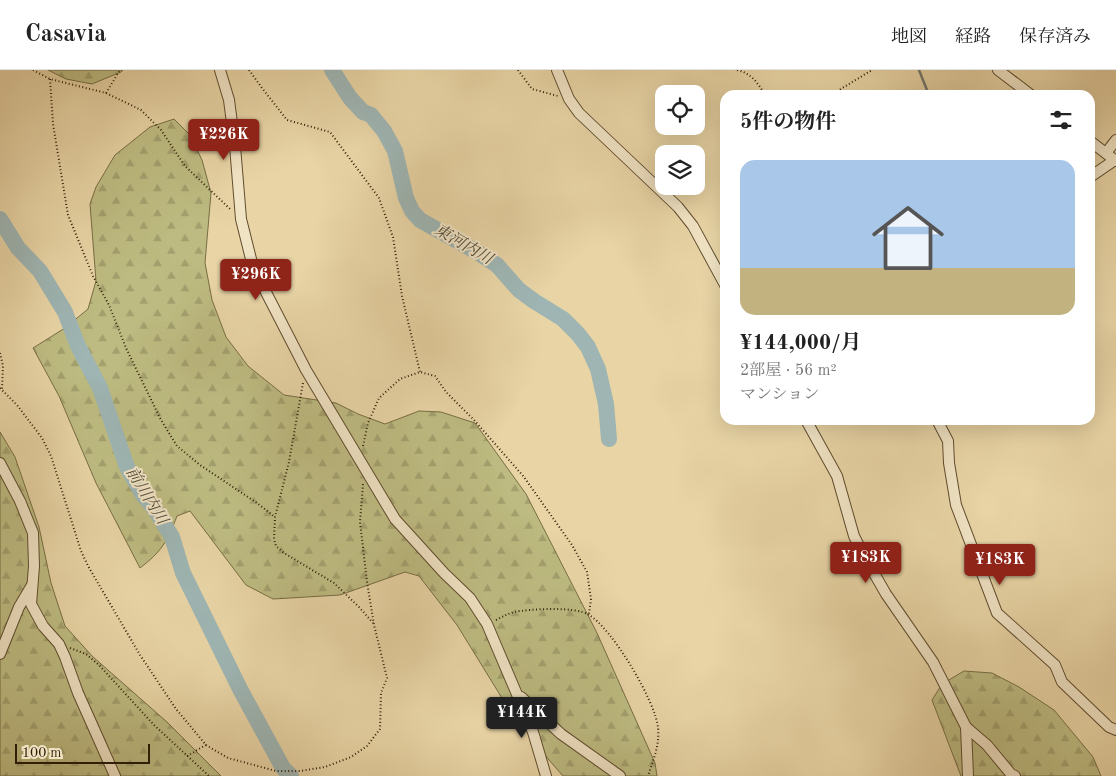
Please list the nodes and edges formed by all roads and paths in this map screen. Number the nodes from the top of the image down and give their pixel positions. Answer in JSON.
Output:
{"nodes":[{"id":1,"x":34,"y":70,"type":"edge"},
{"id":2,"x":120,"y":70,"type":"edge"},
{"id":3,"x":220,"y":70,"type":"edge"},
{"id":4,"x":250,"y":70,"type":"edge"},
{"id":5,"x":518,"y":70,"type":"edge"},
{"id":6,"x":557,"y":70,"type":"edge"},
{"id":7,"x":737,"y":70,"type":"edge"},
{"id":8,"x":872,"y":70,"type":"edge"},
{"id":9,"x":998,"y":70,"type":"edge"},
{"id":10,"x":50,"y":79,"type":"junction"},
{"id":11,"x":762,"y":90,"type":"edge"},
{"id":12,"x":839,"y":90,"type":"edge"},
{"id":13,"x":1024,"y":90,"type":"edge"},
{"id":14,"x":106,"y":93,"type":"junction"},
{"id":15,"x":569,"y":99,"type":"junction"},
{"id":16,"x":1116,"y":140,"type":"edge"},
{"id":17,"x":1095,"y":145,"type":"edge"},
{"id":18,"x":1106,"y":154,"type":"junction"},
{"id":19,"x":1115,"y":161,"type":"edge"},
{"id":20,"x":1095,"y":174,"type":"edge"},
{"id":21,"x":241,"y":220,"type":"junction"},
{"id":22,"x":720,"y":275,"type":"edge"},
{"id":23,"x":0,"y":353,"type":"edge"},
{"id":24,"x":306,"y":370,"type":"junction"},
{"id":25,"x":420,"y":372,"type":"junction"},
{"id":26,"x":1,"y":389,"type":"edge"},
{"id":27,"x":809,"y":425,"type":"edge"},
{"id":28,"x":940,"y":425,"type":"edge"},
{"id":29,"x":363,"y":448,"type":"dead end"},
{"id":30,"x":0,"y":463,"type":"edge"},
{"id":31,"x":363,"y":467,"type":"junction"},
{"id":32,"x":275,"y":517,"type":"junction"},
{"id":33,"x":34,"y":582,"type":"junction"},
{"id":34,"x":589,"y":614,"type":"junction"},
{"id":35,"x":487,"y":624,"type":"junction"},
{"id":36,"x":374,"y":625,"type":"junction"},
{"id":37,"x":59,"y":644,"type":"junction"},
{"id":38,"x":0,"y":654,"type":"edge"},
{"id":39,"x":518,"y":694,"type":"junction"},
{"id":40,"x":966,"y":727,"type":"junction"},
{"id":41,"x":1116,"y":730,"type":"edge"},
{"id":42,"x":206,"y":745,"type":"junction"},
{"id":43,"x":187,"y":756,"type":"junction"},
{"id":44,"x":115,"y":776,"type":"edge"},
{"id":45,"x":208,"y":776,"type":"edge"},
{"id":46,"x":546,"y":776,"type":"edge"},
{"id":47,"x":620,"y":776,"type":"edge"},
{"id":48,"x":648,"y":776,"type":"edge"},
{"id":49,"x":968,"y":776,"type":"edge"},
{"id":50,"x":1015,"y":776,"type":"edge"}],
"edges":[{"from":1,"to":10,"type":"path"},
{"from":2,"to":14,"type":"path"},
{"from":3,"to":21,"type":"street"},
{"from":4,"to":25,"type":"path"},
{"from":5,"to":15,"type":"path"},
{"from":6,"to":15,"type":"street"},
{"from":7,"to":11,"type":"path"},
{"from":8,"to":12,"type":"path"},
{"from":9,"to":13,"type":"street"},
{"from":10,"to":14,"type":"path"},
{"from":10,"to":32,"type":"path"},
{"from":14,"to":21,"type":"path"},
{"from":15,"to":22,"type":"street"},
{"from":16,"to":18,"type":"street"},
{"from":17,"to":18,"type":"street"},
{"from":18,"to":19,"type":"street"},
{"from":19,"to":20,"type":"street"},
{"from":21,"to":24,"type":"street"},
{"from":23,"to":26,"type":"path"},
{"from":24,"to":31,"type":"street"},
{"from":24,"to":32,"type":"path"},
{"from":25,"to":29,"type":"path"},
{"from":25,"to":34,"type":"path"},
{"from":26,"to":42,"type":"path"},
{"from":27,"to":40,"type":"street"},
{"from":28,"to":41,"type":"street"},
{"from":30,"to":33,"type":"street"},
{"from":31,"to":35,"type":"street"},
{"from":31,"to":36,"type":"path"},
{"from":32,"to":36,"type":"path"},
{"from":33,"to":37,"type":"street"},
{"from":33,"to":38,"type":"street"},
{"from":34,"to":35,"type":"path"},
{"from":34,"to":48,"type":"path"},
{"from":35,"to":39,"type":"street"},
{"from":36,"to":42,"type":"path"},
{"from":37,"to":43,"type":"path"},
{"from":37,"to":44,"type":"street"},
{"from":39,"to":46,"type":"street"},
{"from":39,"to":47,"type":"street"},
{"from":40,"to":49,"type":"street"},
{"from":40,"to":50,"type":"street"},
{"from":42,"to":43,"type":"path"},
{"from":43,"to":45,"type":"path"}]}
